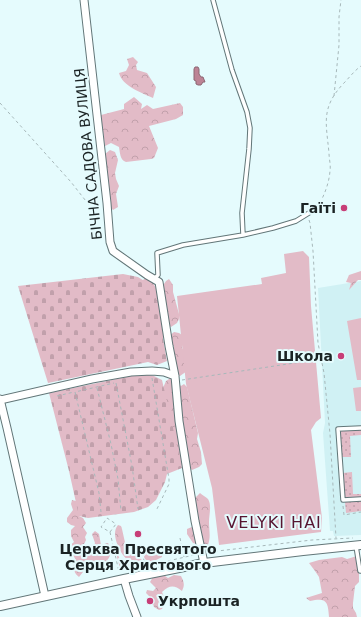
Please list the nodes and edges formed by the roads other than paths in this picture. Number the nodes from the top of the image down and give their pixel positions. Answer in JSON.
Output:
{"nodes":[{"id":1,"x":84,"y":0,"type":"edge"},
{"id":2,"x":213,"y":0,"type":"edge"},
{"id":3,"x":317,"y":208,"type":"road end"},
{"id":4,"x":243,"y":235,"type":"junction"},
{"id":5,"x":154,"y":279,"type":"junction"},
{"id":6,"x":175,"y":378,"type":"junction"},
{"id":7,"x":0,"y":399,"type":"edge"},
{"id":8,"x":361,"y":428,"type":"edge"},
{"id":9,"x":361,"y":499,"type":"edge"},
{"id":10,"x":358,"y":545,"type":"edge"},
{"id":11,"x":204,"y":563,"type":"junction"},
{"id":12,"x":361,"y":571,"type":"edge"},
{"id":13,"x":121,"y":575,"type":"junction"},
{"id":14,"x":46,"y":596,"type":"junction"},
{"id":15,"x":0,"y":606,"type":"edge"},
{"id":16,"x":137,"y":617,"type":"edge"}],
"edges":[{"from":1,"to":5,"type":"street","name":"БІЧНА САДОВА ВУЛИЦЯ"},
{"from":2,"to":4,"type":"lane"},
{"from":3,"to":4,"type":"lane"},
{"from":4,"to":5,"type":"lane"},
{"from":5,"to":6,"type":"street"},
{"from":6,"to":7,"type":"street"},
{"from":6,"to":11,"type":"street"},
{"from":7,"to":14,"type":"street"},
{"from":8,"to":9,"type":"lane"},
{"from":10,"to":11,"type":"street"},
{"from":10,"to":12,"type":"lane"},
{"from":11,"to":13,"type":"street"},
{"from":13,"to":14,"type":"street"},
{"from":13,"to":16,"type":"street"},
{"from":14,"to":15,"type":"street"}]}
